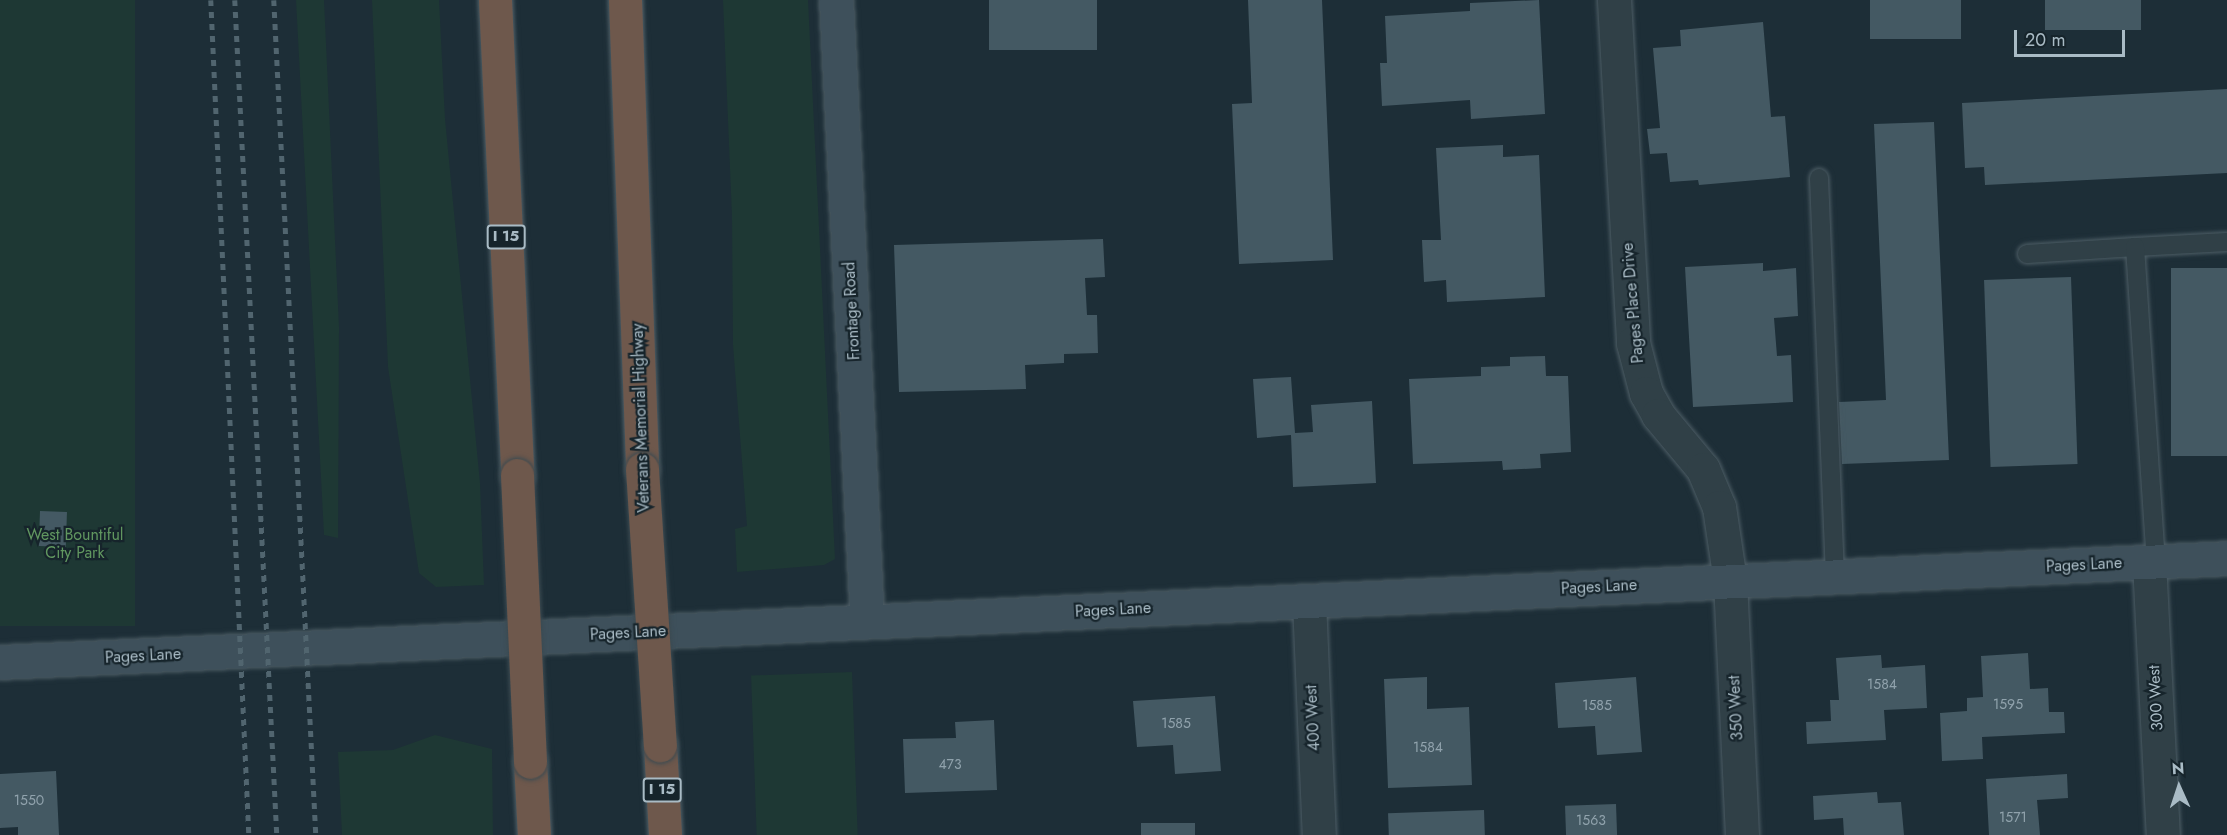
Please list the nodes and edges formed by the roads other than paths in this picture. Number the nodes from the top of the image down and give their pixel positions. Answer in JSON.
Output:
{"nodes":[{"id":1,"x":495,"y":0,"type":"edge"},
{"id":2,"x":625,"y":0,"type":"edge"},
{"id":3,"x":836,"y":0,"type":"edge"},
{"id":4,"x":1614,"y":0,"type":"edge"},
{"id":5,"x":1819,"y":178,"type":"dead end"},
{"id":6,"x":2227,"y":242,"type":"edge"},
{"id":7,"x":2135,"y":247,"type":"junction"},
{"id":8,"x":2027,"y":254,"type":"dead end"},
{"id":9,"x":2227,"y":558,"type":"edge"},
{"id":10,"x":2153,"y":561,"type":"junction"},
{"id":11,"x":1835,"y":576,"type":"junction"},
{"id":12,"x":1730,"y":581,"type":"junction"},
{"id":13,"x":1309,"y":601,"type":"junction"},
{"id":14,"x":867,"y":621,"type":"junction"},
{"id":15,"x":0,"y":662,"type":"edge"},
{"id":16,"x":534,"y":835,"type":"edge"},
{"id":17,"x":664,"y":835,"type":"edge"},
{"id":18,"x":1319,"y":835,"type":"edge"},
{"id":19,"x":1742,"y":835,"type":"edge"},
{"id":20,"x":2163,"y":835,"type":"edge"}],
"edges":[{"from":1,"to":16,"type":"highway","number":"I 15","bridge":true},
{"from":2,"to":17,"type":"highway","name":"Veterans Memorial Highway","number":"I 15","bridge":true},
{"from":3,"to":14,"type":"street","name":"Frontage Road"},
{"from":4,"to":12,"type":"street","name":"Pages Place Drive"},
{"from":5,"to":11,"type":"lane"},
{"from":6,"to":7,"type":"lane"},
{"from":7,"to":8,"type":"lane"},
{"from":7,"to":10,"type":"lane"},
{"from":9,"to":10,"type":"street","name":"Pages Lane"},
{"from":10,"to":11,"type":"street","name":"Pages Lane"},
{"from":10,"to":20,"type":"street","name":"300 West"},
{"from":11,"to":12,"type":"street","name":"Pages Lane"},
{"from":12,"to":13,"type":"street","name":"Pages Lane"},
{"from":12,"to":19,"type":"street","name":"350 West"},
{"from":13,"to":14,"type":"street","name":"Pages Lane"},
{"from":13,"to":18,"type":"street","name":"400 West"},
{"from":14,"to":15,"type":"street","name":"Pages Lane"}]}
